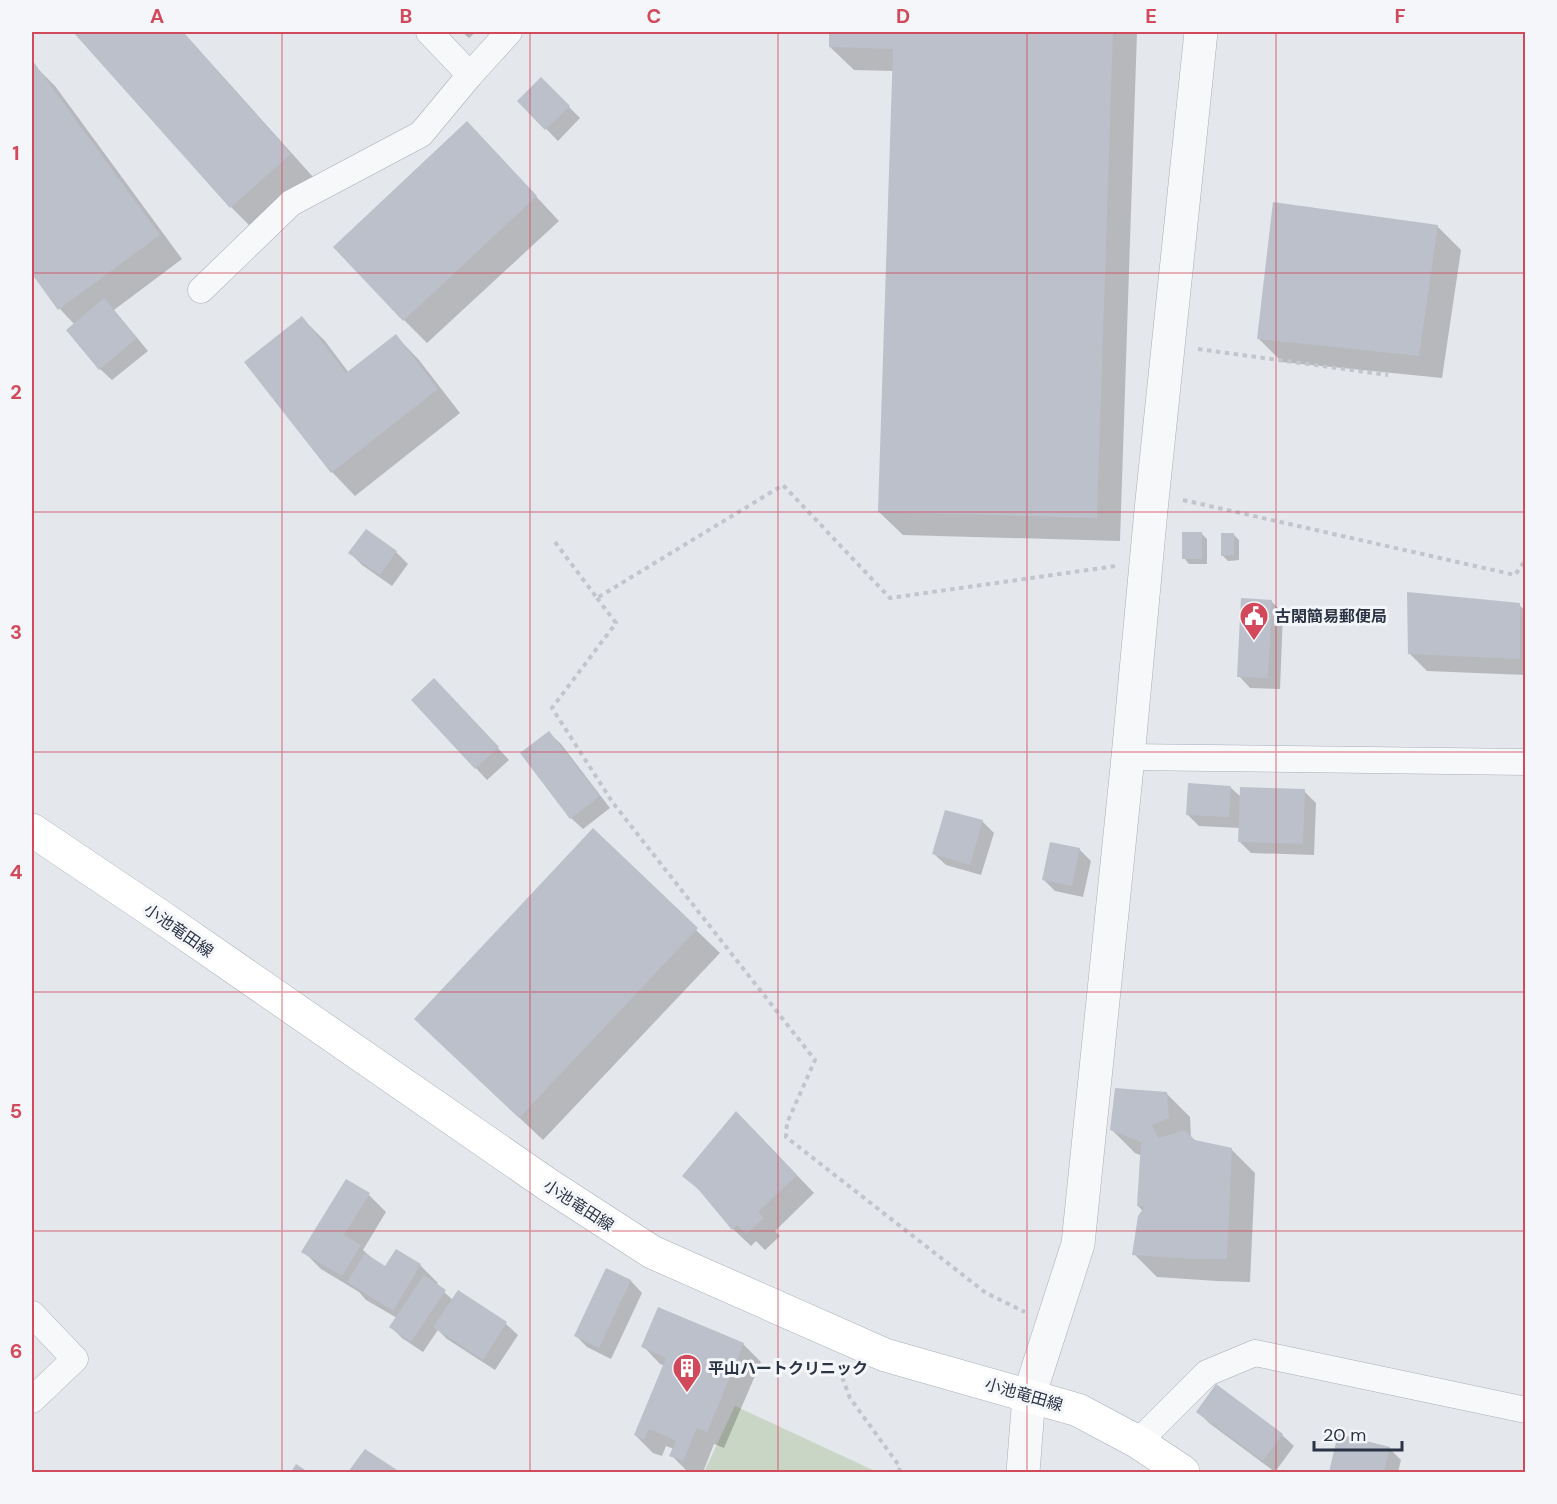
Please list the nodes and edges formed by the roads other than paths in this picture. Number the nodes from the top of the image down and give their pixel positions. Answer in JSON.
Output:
{"nodes":[{"id":1,"x":429,"y":32,"type":"edge"},
{"id":2,"x":509,"y":32,"type":"edge"},
{"id":3,"x":1201,"y":32,"type":"edge"},
{"id":4,"x":470,"y":75,"type":"junction"},
{"id":5,"x":201,"y":290,"type":"dead end"},
{"id":6,"x":1128,"y":757,"type":"junction"},
{"id":7,"x":1526,"y":762,"type":"edge"},
{"id":8,"x":32,"y":830,"type":"edge"},
{"id":9,"x":32,"y":1314,"type":"edge"},
{"id":10,"x":1029,"y":1396,"type":"junction"},
{"id":11,"x":32,"y":1400,"type":"edge"},
{"id":12,"x":1526,"y":1410,"type":"edge"},
{"id":13,"x":1138,"y":1442,"type":"junction"},
{"id":14,"x":1023,"y":1473,"type":"edge"},
{"id":15,"x":1183,"y":1473,"type":"edge"}],
"edges":[{"from":1,"to":4,"type":"street"},
{"from":2,"to":4,"type":"street"},
{"from":3,"to":6,"type":"street"},
{"from":4,"to":5,"type":"street"},
{"from":6,"to":7,"type":"street"},
{"from":6,"to":10,"type":"street"},
{"from":8,"to":10,"type":"main road","name":"小池竜田線"},
{"from":9,"to":11,"type":"street"},
{"from":10,"to":13,"type":"main road","name":"小池竜田線"},
{"from":10,"to":14,"type":"street"},
{"from":12,"to":13,"type":"street"},
{"from":13,"to":15,"type":"main road","name":"小池竜田線"}]}
